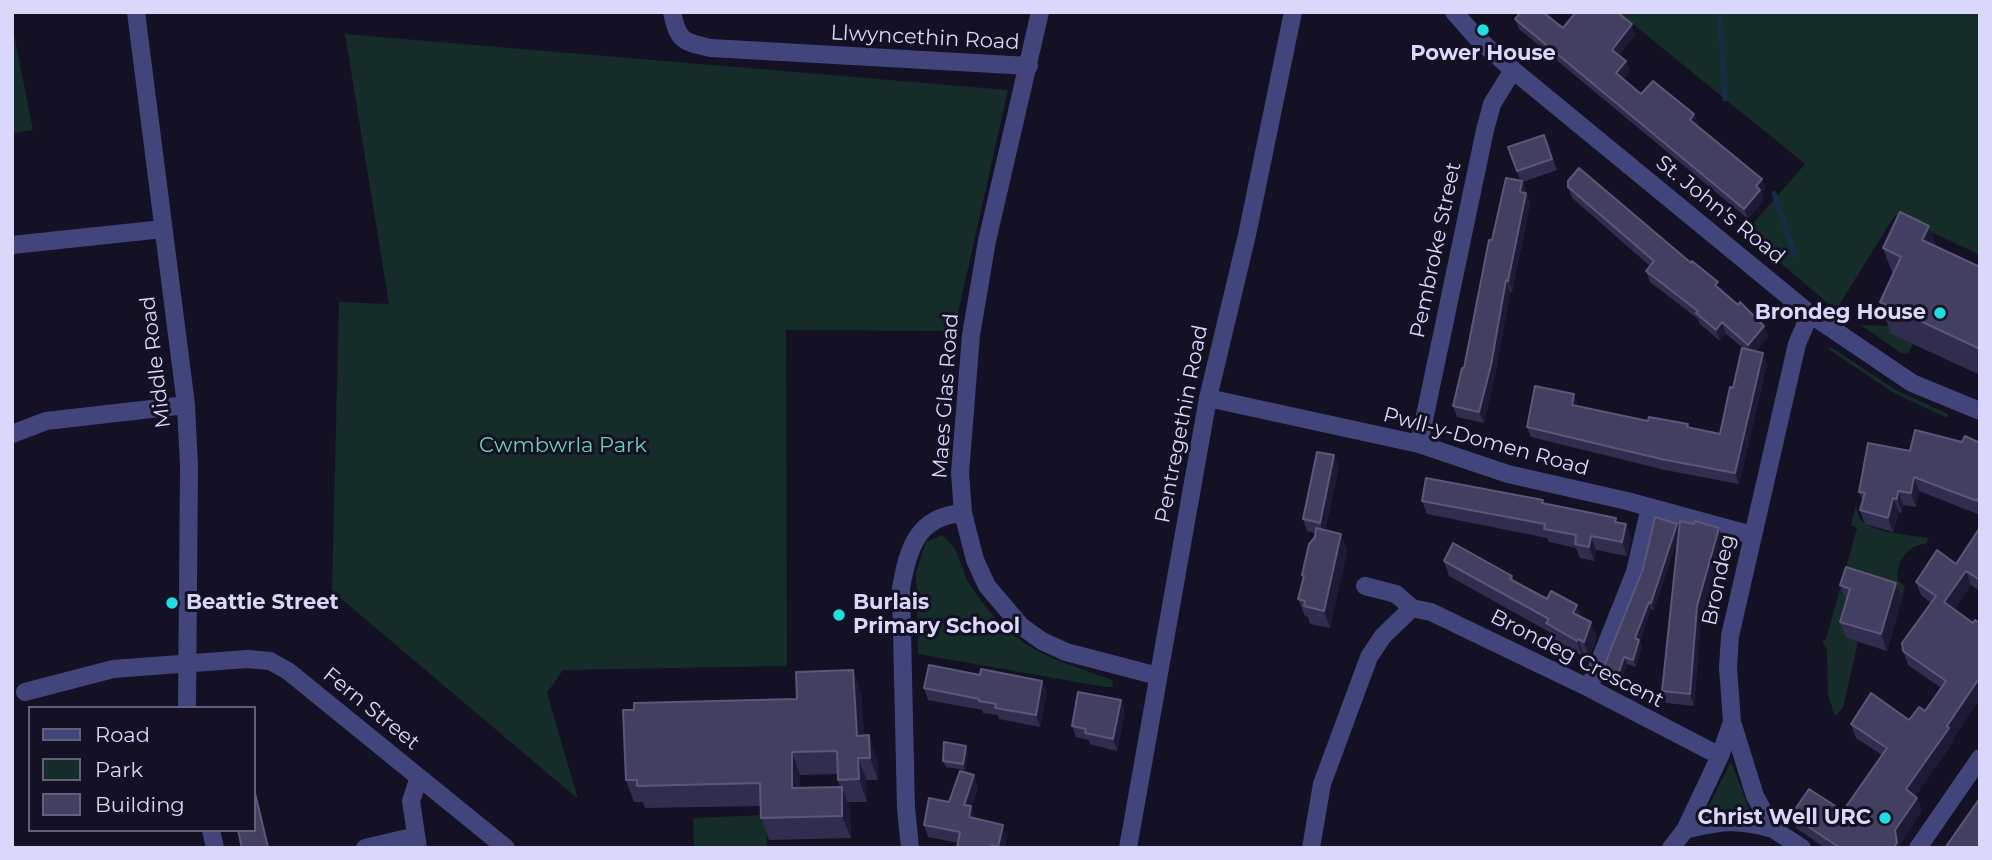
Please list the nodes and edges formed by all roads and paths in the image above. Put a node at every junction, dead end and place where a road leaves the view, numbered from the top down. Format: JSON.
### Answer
{"nodes":[{"id":1,"x":136,"y":12,"type":"edge"},
{"id":2,"x":672,"y":12,"type":"edge"},
{"id":3,"x":1041,"y":12,"type":"edge"},
{"id":4,"x":1293,"y":12,"type":"edge"},
{"id":5,"x":1454,"y":12,"type":"edge"},
{"id":6,"x":1029,"y":66,"type":"junction"},
{"id":7,"x":1513,"y":71,"type":"junction"},
{"id":8,"x":163,"y":229,"type":"junction"},
{"id":9,"x":12,"y":245,"type":"edge"},
{"id":10,"x":1810,"y":313,"type":"junction"},
{"id":11,"x":1208,"y":398,"type":"junction"},
{"id":12,"x":186,"y":405,"type":"junction"},
{"id":13,"x":1980,"y":411,"type":"edge"},
{"id":14,"x":12,"y":434,"type":"edge"},
{"id":15,"x":1419,"y":444,"type":"junction"},
{"id":16,"x":1650,"y":507,"type":"junction"},
{"id":17,"x":963,"y":513,"type":"junction"},
{"id":18,"x":1752,"y":535,"type":"junction"},
{"id":19,"x":1366,"y":586,"type":"dead end"},
{"id":20,"x":1412,"y":608,"type":"junction"},
{"id":21,"x":187,"y":664,"type":"junction"},
{"id":22,"x":1158,"y":676,"type":"junction"},
{"id":23,"x":1589,"y":688,"type":"junction"},
{"id":24,"x":25,"y":692,"type":"dead end"},
{"id":25,"x":187,"y":706,"type":"edge"},
{"id":26,"x":1732,"y":722,"type":"junction"},
{"id":27,"x":1720,"y":756,"type":"junction"},
{"id":28,"x":1980,"y":758,"type":"edge"},
{"id":29,"x":419,"y":777,"type":"junction"},
{"id":30,"x":1773,"y":829,"type":"junction"},
{"id":31,"x":1685,"y":830,"type":"junction"},
{"id":32,"x":417,"y":842,"type":"edge"},
{"id":33,"x":365,"y":848,"type":"edge"},
{"id":34,"x":506,"y":848,"type":"edge"},
{"id":35,"x":910,"y":848,"type":"edge"},
{"id":36,"x":1128,"y":848,"type":"edge"},
{"id":37,"x":1311,"y":848,"type":"edge"},
{"id":38,"x":1671,"y":848,"type":"edge"},
{"id":39,"x":1802,"y":848,"type":"edge"},
{"id":40,"x":1918,"y":848,"type":"edge"}],
"edges":[{"from":1,"to":8,"type":"street","name":"Middle Road"},
{"from":2,"to":6,"type":"street","name":"Llwyncethin Road"},
{"from":3,"to":6,"type":"street","name":"Maes Glas Road"},
{"from":4,"to":11,"type":"street","name":"Pentregethin Road"},
{"from":5,"to":7,"type":"street","name":"St. John's Road"},
{"from":6,"to":17,"type":"street","name":"Maes Glas Road"},
{"from":7,"to":10,"type":"street","name":"St. John's Road"},
{"from":7,"to":15,"type":"street","name":"Pembroke Street"},
{"from":8,"to":9,"type":"street"},
{"from":8,"to":12,"type":"street","name":"Middle Road"},
{"from":10,"to":13,"type":"street","name":"St. John's Road"},
{"from":10,"to":18,"type":"street","name":"Brondeg"},
{"from":11,"to":15,"type":"street","name":"Pwll-y-Domen Road"},
{"from":11,"to":22,"type":"street","name":"Pentregethin Road"},
{"from":12,"to":14,"type":"street"},
{"from":12,"to":21,"type":"street","name":"Middle Road"},
{"from":15,"to":16,"type":"street","name":"Pwll-y-Domen Road"},
{"from":16,"to":18,"type":"street","name":"Pwll-y-Domen Road"},
{"from":16,"to":23,"type":"street"},
{"from":17,"to":22,"type":"street","name":"Maes Glas Road"},
{"from":17,"to":35,"type":"street"},
{"from":18,"to":26,"type":"street","name":"Brondeg"},
{"from":19,"to":20,"type":"street","name":"Brondeg Crescent"},
{"from":20,"to":23,"type":"street","name":"Brondeg Crescent"},
{"from":20,"to":37,"type":"street"},
{"from":21,"to":24,"type":"street"},
{"from":21,"to":25,"type":"street","name":"Middle Road"},
{"from":21,"to":29,"type":"street","name":"Fern Street"},
{"from":22,"to":36,"type":"street","name":"Pentregethin Road"},
{"from":23,"to":27,"type":"street","name":"Brondeg Crescent"},
{"from":26,"to":27,"type":"street","name":"Brondeg"},
{"from":26,"to":30,"type":"street"},
{"from":27,"to":31,"type":"street","name":"Brondeg"},
{"from":28,"to":40,"type":"street"},
{"from":29,"to":32,"type":"street"},
{"from":29,"to":34,"type":"street","name":"Fern Street"},
{"from":30,"to":31,"type":"street"},
{"from":30,"to":39,"type":"street"},
{"from":31,"to":38,"type":"street","name":"Brondeg"},
{"from":32,"to":33,"type":"street"}]}
